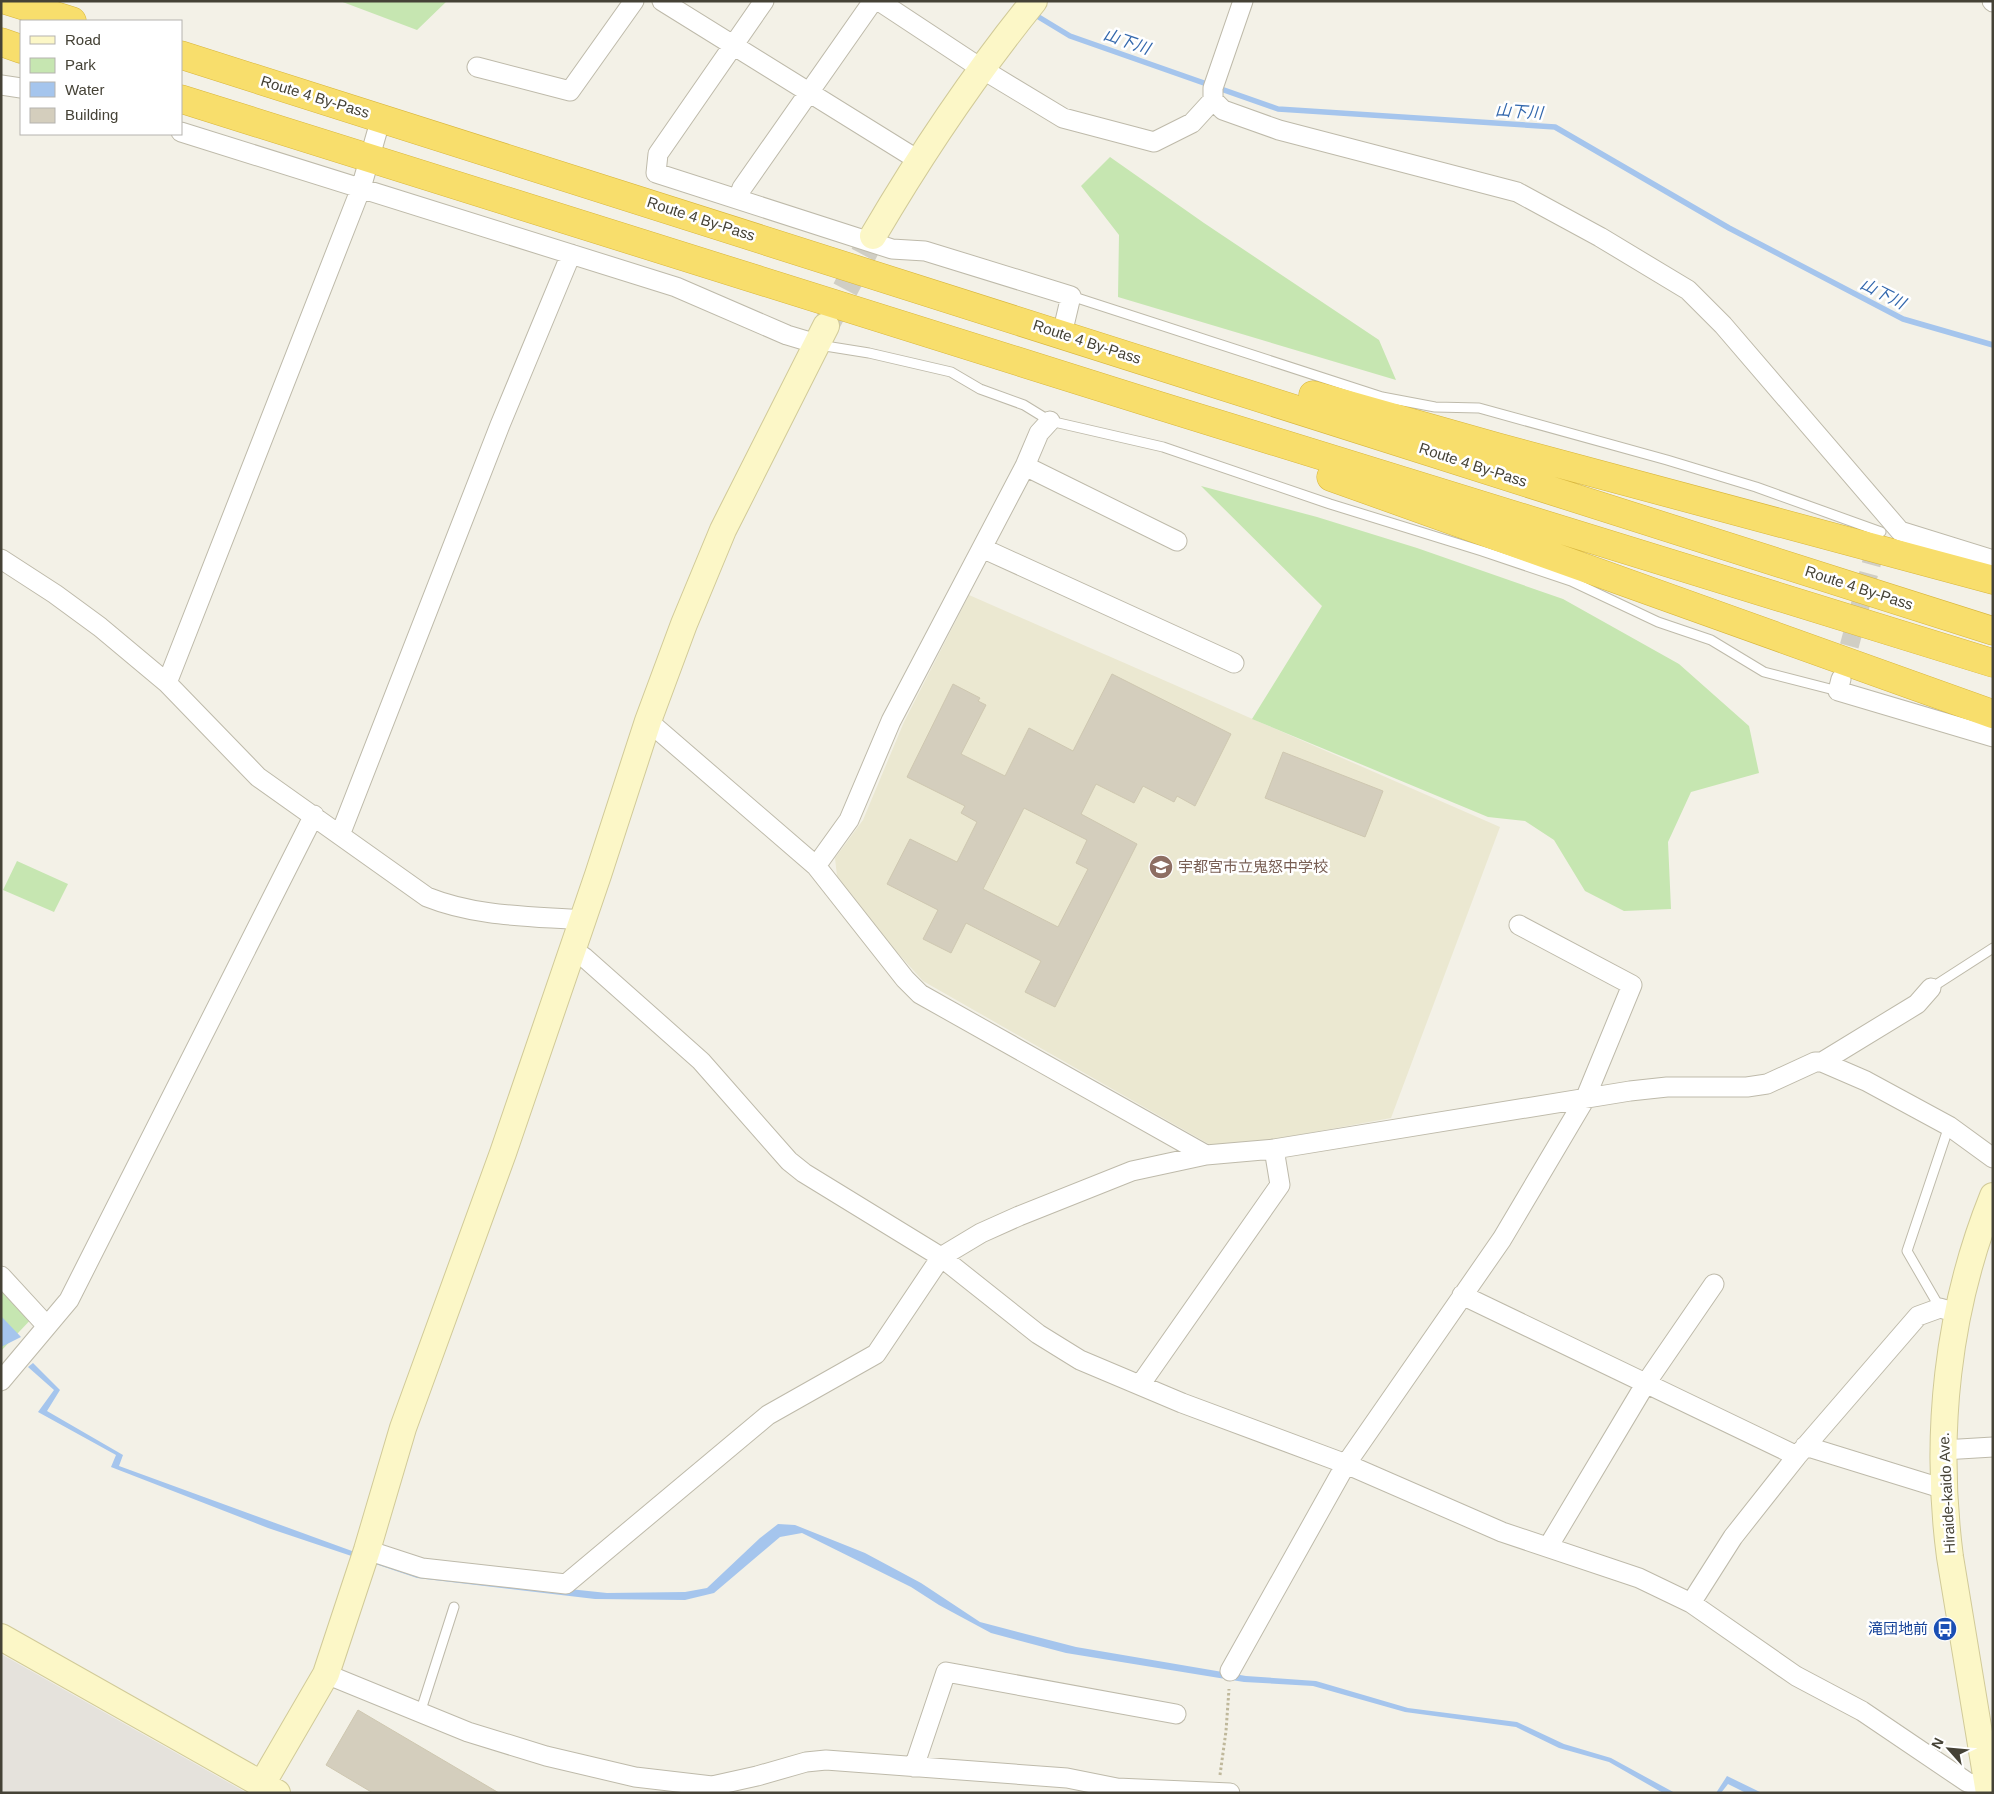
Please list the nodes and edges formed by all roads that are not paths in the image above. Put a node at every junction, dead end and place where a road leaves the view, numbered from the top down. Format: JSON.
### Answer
{"nodes":[{"id":1,"x":8,"y":1,"type":"edge"},
{"id":2,"x":634,"y":1,"type":"edge"},
{"id":3,"x":662,"y":1,"type":"edge"},
{"id":4,"x":764,"y":1,"type":"edge"},
{"id":5,"x":873,"y":1,"type":"edge"},
{"id":6,"x":879,"y":1,"type":"edge"},
{"id":7,"x":1034,"y":1,"type":"edge"},
{"id":8,"x":1243,"y":1,"type":"edge"},
{"id":9,"x":69,"y":20,"type":"edge"},
{"id":10,"x":1,"y":42,"type":"edge"},
{"id":11,"x":732,"y":45,"type":"junction"},
{"id":12,"x":20,"y":49,"type":"edge"},
{"id":13,"x":182,"y":55,"type":"edge"},
{"id":14,"x":477,"y":67,"type":"dead end"},
{"id":15,"x":982,"y":69,"type":"junction"},
{"id":16,"x":1,"y":85,"type":"edge"},
{"id":17,"x":20,"y":88,"type":"edge"},
{"id":18,"x":809,"y":92,"type":"junction"},
{"id":19,"x":182,"y":99,"type":"edge"},
{"id":20,"x":1213,"y":100,"type":"junction"},
{"id":21,"x":381,"y":118,"type":"junction"},
{"id":22,"x":182,"y":132,"type":"edge"},
{"id":23,"x":369,"y":159,"type":"junction"},
{"id":24,"x":918,"y":160,"type":"junction"},
{"id":25,"x":361,"y":188,"type":"junction"},
{"id":26,"x":738,"y":198,"type":"junction"},
{"id":27,"x":873,"y":236,"type":"tunnel mouth"},
{"id":28,"x":571,"y":254,"type":"junction"},
{"id":29,"x":1071,"y":296,"type":"junction"},
{"id":30,"x":1062,"y":334,"type":"junction"},
{"id":31,"x":821,"y":335,"type":"junction"},
{"id":32,"x":1157,"y":405,"type":"junction"},
{"id":33,"x":1050,"y":420,"type":"junction"},
{"id":34,"x":1025,"y":466,"type":"junction"},
{"id":35,"x":1883,"y":531,"type":"junction"},
{"id":36,"x":1177,"y":542,"type":"dead end"},
{"id":37,"x":982,"y":548,"type":"junction"},
{"id":38,"x":1,"y":559,"type":"edge"},
{"id":39,"x":1993,"y":560,"type":"edge"},
{"id":40,"x":1993,"y":580,"type":"edge"},
{"id":41,"x":1993,"y":630,"type":"edge"},
{"id":42,"x":1234,"y":663,"type":"dead end"},
{"id":43,"x":1993,"y":663,"type":"edge"},
{"id":44,"x":167,"y":683,"type":"junction"},
{"id":45,"x":1839,"y":685,"type":"joint"},
{"id":46,"x":1993,"y":714,"type":"edge"},
{"id":47,"x":648,"y":721,"type":"junction"},
{"id":48,"x":1993,"y":737,"type":"edge"},
{"id":49,"x":314,"y":815,"type":"junction"},
{"id":50,"x":340,"y":835,"type":"junction"},
{"id":51,"x":816,"y":866,"type":"junction"},
{"id":52,"x":582,"y":920,"type":"junction"},
{"id":53,"x":1519,"y":925,"type":"dead end"},
{"id":54,"x":1993,"y":948,"type":"edge"},
{"id":55,"x":572,"y":949,"type":"junction"},
{"id":56,"x":1931,"y":988,"type":"joint"},
{"id":57,"x":1822,"y":1062,"type":"junction"},
{"id":58,"x":1585,"y":1099,"type":"junction"},
{"id":59,"x":1948,"y":1126,"type":"junction"},
{"id":60,"x":1274,"y":1149,"type":"junction"},
{"id":61,"x":1206,"y":1155,"type":"junction"},
{"id":62,"x":1993,"y":1158,"type":"edge"},
{"id":63,"x":1993,"y":1196,"type":"edge"},
{"id":64,"x":941,"y":1257,"type":"junction"},
{"id":65,"x":1,"y":1276,"type":"edge"},
{"id":66,"x":1714,"y":1284,"type":"dead end"},
{"id":67,"x":1462,"y":1295,"type":"junction"},
{"id":68,"x":1948,"y":1310,"type":"junction"},
{"id":69,"x":47,"y":1326,"type":"junction"},
{"id":70,"x":1,"y":1380,"type":"edge"},
{"id":71,"x":1646,"y":1384,"type":"junction"},
{"id":72,"x":1140,"y":1385,"type":"junction"},
{"id":73,"x":1993,"y":1447,"type":"edge"},
{"id":74,"x":1943,"y":1450,"type":"junction"},
{"id":75,"x":1801,"y":1451,"type":"junction"},
{"id":76,"x":1346,"y":1464,"type":"junction"},
{"id":77,"x":1944,"y":1488,"type":"junction"},
{"id":78,"x":1548,"y":1547,"type":"junction"},
{"id":79,"x":367,"y":1550,"type":"junction"},
{"id":80,"x":1691,"y":1603,"type":"junction"},
{"id":81,"x":454,"y":1607,"type":"dead end"},
{"id":82,"x":1,"y":1637,"type":"edge"},
{"id":83,"x":1230,"y":1671,"type":"road end"},
{"id":84,"x":326,"y":1674,"type":"junction"},
{"id":85,"x":420,"y":1713,"type":"junction"},
{"id":86,"x":1176,"y":1714,"type":"dead end"},
{"id":87,"x":914,"y":1766,"type":"junction"},
{"id":88,"x":753,"y":1785,"type":"edge"},
{"id":89,"x":270,"y":1788,"type":"edge"},
{"id":90,"x":1988,"y":1790,"type":"edge"},
{"id":91,"x":1224,"y":1792,"type":"edge"}],
"edges":[{"from":1,"to":9,"type":"highway"},
{"from":2,"to":14,"type":"street"},
{"from":3,"to":11,"type":"street"},
{"from":4,"to":11,"type":"street"},
{"from":5,"to":18,"type":"street"},
{"from":6,"to":15,"type":"street"},
{"from":7,"to":15,"type":"street"},
{"from":8,"to":20,"type":"street"},
{"from":10,"to":12,"type":"highway"},
{"from":11,"to":18,"type":"street"},
{"from":11,"to":26,"type":"street"},
{"from":13,"to":21,"type":"highway","name":"Route 4 By-Pass"},
{"from":15,"to":20,"type":"street"},
{"from":15,"to":24,"type":"street"},
{"from":16,"to":17,"type":"street"},
{"from":18,"to":24,"type":"street"},
{"from":18,"to":26,"type":"street"},
{"from":19,"to":23,"type":"highway","name":"Route 4 By-Pass"},
{"from":20,"to":35,"type":"street"},
{"from":21,"to":23,"type":"street"},
{"from":21,"to":30,"type":"highway","name":"Route 4 By-Pass"},
{"from":22,"to":25,"type":"street"},
{"from":23,"to":25,"type":"street"},
{"from":23,"to":32,"type":"highway","name":"Route 4 By-Pass"},
{"from":24,"to":27,"type":"street"},
{"from":25,"to":28,"type":"street"},
{"from":25,"to":44,"type":"street"},
{"from":26,"to":29,"type":"street"},
{"from":28,"to":31,"type":"street"},
{"from":28,"to":50,"type":"street"},
{"from":29,"to":30,"type":"street"},
{"from":29,"to":35,"type":"lane"},
{"from":30,"to":40,"type":"highway"},
{"from":30,"to":41,"type":"highway","name":"Route 4 By-Pass"},
{"from":31,"to":33,"type":"lane"},
{"from":31,"to":47,"type":"street"},
{"from":32,"to":43,"type":"highway","name":"Route 4 By-Pass"},
{"from":32,"to":46,"type":"highway"},
{"from":33,"to":34,"type":"street"},
{"from":33,"to":45,"type":"lane"},
{"from":34,"to":36,"type":"street"},
{"from":34,"to":37,"type":"street"},
{"from":35,"to":39,"type":"street"},
{"from":37,"to":42,"type":"street"},
{"from":37,"to":51,"type":"street"},
{"from":38,"to":44,"type":"street"},
{"from":44,"to":49,"type":"street"},
{"from":45,"to":48,"type":"street"},
{"from":47,"to":51,"type":"street"},
{"from":47,"to":52,"type":"street"},
{"from":49,"to":50,"type":"street"},
{"from":49,"to":69,"type":"street"},
{"from":50,"to":52,"type":"street"},
{"from":51,"to":61,"type":"street"},
{"from":52,"to":55,"type":"street"},
{"from":53,"to":58,"type":"street"},
{"from":54,"to":56,"type":"lane"},
{"from":55,"to":64,"type":"street"},
{"from":55,"to":79,"type":"street"},
{"from":56,"to":57,"type":"street"},
{"from":57,"to":58,"type":"street"},
{"from":57,"to":59,"type":"street"},
{"from":58,"to":60,"type":"street"},
{"from":58,"to":67,"type":"street"},
{"from":59,"to":62,"type":"street"},
{"from":59,"to":68,"type":"lane"},
{"from":60,"to":61,"type":"street"},
{"from":60,"to":72,"type":"street"},
{"from":61,"to":64,"type":"street"},
{"from":63,"to":68,"type":"street","name":"Hiraide-kaido Ave."},
{"from":64,"to":72,"type":"street"},
{"from":64,"to":79,"type":"street"},
{"from":65,"to":69,"type":"street"},
{"from":66,"to":71,"type":"street"},
{"from":67,"to":71,"type":"street"},
{"from":67,"to":76,"type":"street"},
{"from":68,"to":74,"type":"street","name":"Hiraide-kaido Ave."},
{"from":68,"to":75,"type":"street"},
{"from":69,"to":70,"type":"street"},
{"from":71,"to":75,"type":"street"},
{"from":71,"to":78,"type":"street"},
{"from":72,"to":76,"type":"street"},
{"from":73,"to":74,"type":"street"},
{"from":74,"to":77,"type":"street","name":"Hiraide-kaido Ave."},
{"from":75,"to":77,"type":"street"},
{"from":75,"to":80,"type":"street"},
{"from":76,"to":78,"type":"street"},
{"from":76,"to":83,"type":"street"},
{"from":77,"to":90,"type":"street","name":"Hiraide-kaido Ave."},
{"from":78,"to":80,"type":"street"},
{"from":79,"to":84,"type":"street"},
{"from":80,"to":90,"type":"street"},
{"from":81,"to":85,"type":"lane"},
{"from":82,"to":89,"type":"street"},
{"from":84,"to":85,"type":"street"},
{"from":84,"to":89,"type":"street"},
{"from":85,"to":88,"type":"street"},
{"from":86,"to":87,"type":"street"},
{"from":87,"to":88,"type":"street"},
{"from":87,"to":91,"type":"street"}]}
